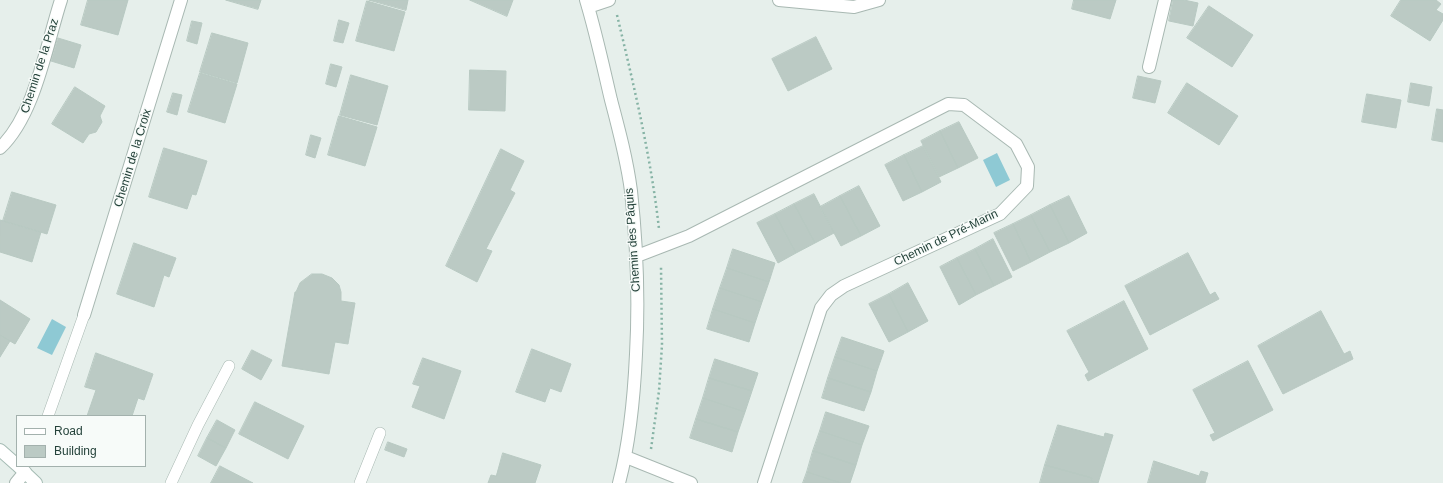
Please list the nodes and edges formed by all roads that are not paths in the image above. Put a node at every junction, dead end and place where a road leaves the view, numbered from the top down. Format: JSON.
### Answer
{"nodes":[{"id":1,"x":61,"y":0,"type":"edge"},
{"id":2,"x":181,"y":0,"type":"edge"},
{"id":3,"x":609,"y":0,"type":"edge"},
{"id":4,"x":779,"y":0,"type":"edge"},
{"id":5,"x":879,"y":0,"type":"edge"},
{"id":6,"x":1165,"y":0,"type":"edge"},
{"id":7,"x":587,"y":4,"type":"edge"},
{"id":8,"x":1149,"y":67,"type":"dead end"},
{"id":9,"x":0,"y":148,"type":"edge"},
{"id":10,"x":637,"y":256,"type":"junction"},
{"id":11,"x":84,"y":315,"type":"joint"},
{"id":12,"x":229,"y":366,"type":"dead end"},
{"id":13,"x":48,"y":415,"type":"edge"},
{"id":14,"x":380,"y":433,"type":"dead end"},
{"id":15,"x":0,"y":450,"type":"edge"},
{"id":16,"x":626,"y":457,"type":"junction"},
{"id":17,"x":16,"y":462,"type":"edge"},
{"id":18,"x":22,"y":467,"type":"edge"},
{"id":19,"x":16,"y":483,"type":"edge"},
{"id":20,"x":36,"y":483,"type":"edge"},
{"id":21,"x":171,"y":483,"type":"edge"},
{"id":22,"x":360,"y":483,"type":"edge"},
{"id":23,"x":620,"y":483,"type":"edge"},
{"id":24,"x":691,"y":483,"type":"edge"},
{"id":25,"x":764,"y":483,"type":"edge"}],
"edges":[{"from":1,"to":9,"type":"street","name":"Chemin de la Praz"},
{"from":2,"to":11,"type":"street","name":"Chemin de la Croix"},
{"from":3,"to":7,"type":"street"},
{"from":4,"to":5,"type":"street"},
{"from":6,"to":8,"type":"street"},
{"from":7,"to":10,"type":"street","name":"Chemin des Pâquis"},
{"from":10,"to":16,"type":"street","name":"Chemin des Pâquis"},
{"from":10,"to":25,"type":"street","name":"Chemin de Pré-Marin"},
{"from":11,"to":13,"type":"lane"},
{"from":12,"to":21,"type":"lane"},
{"from":14,"to":22,"type":"lane"},
{"from":15,"to":17,"type":"street"},
{"from":16,"to":23,"type":"street","name":"Chemin des Pâquis"},
{"from":16,"to":24,"type":"street"},
{"from":18,"to":19,"type":"street"},
{"from":18,"to":20,"type":"street"}]}
